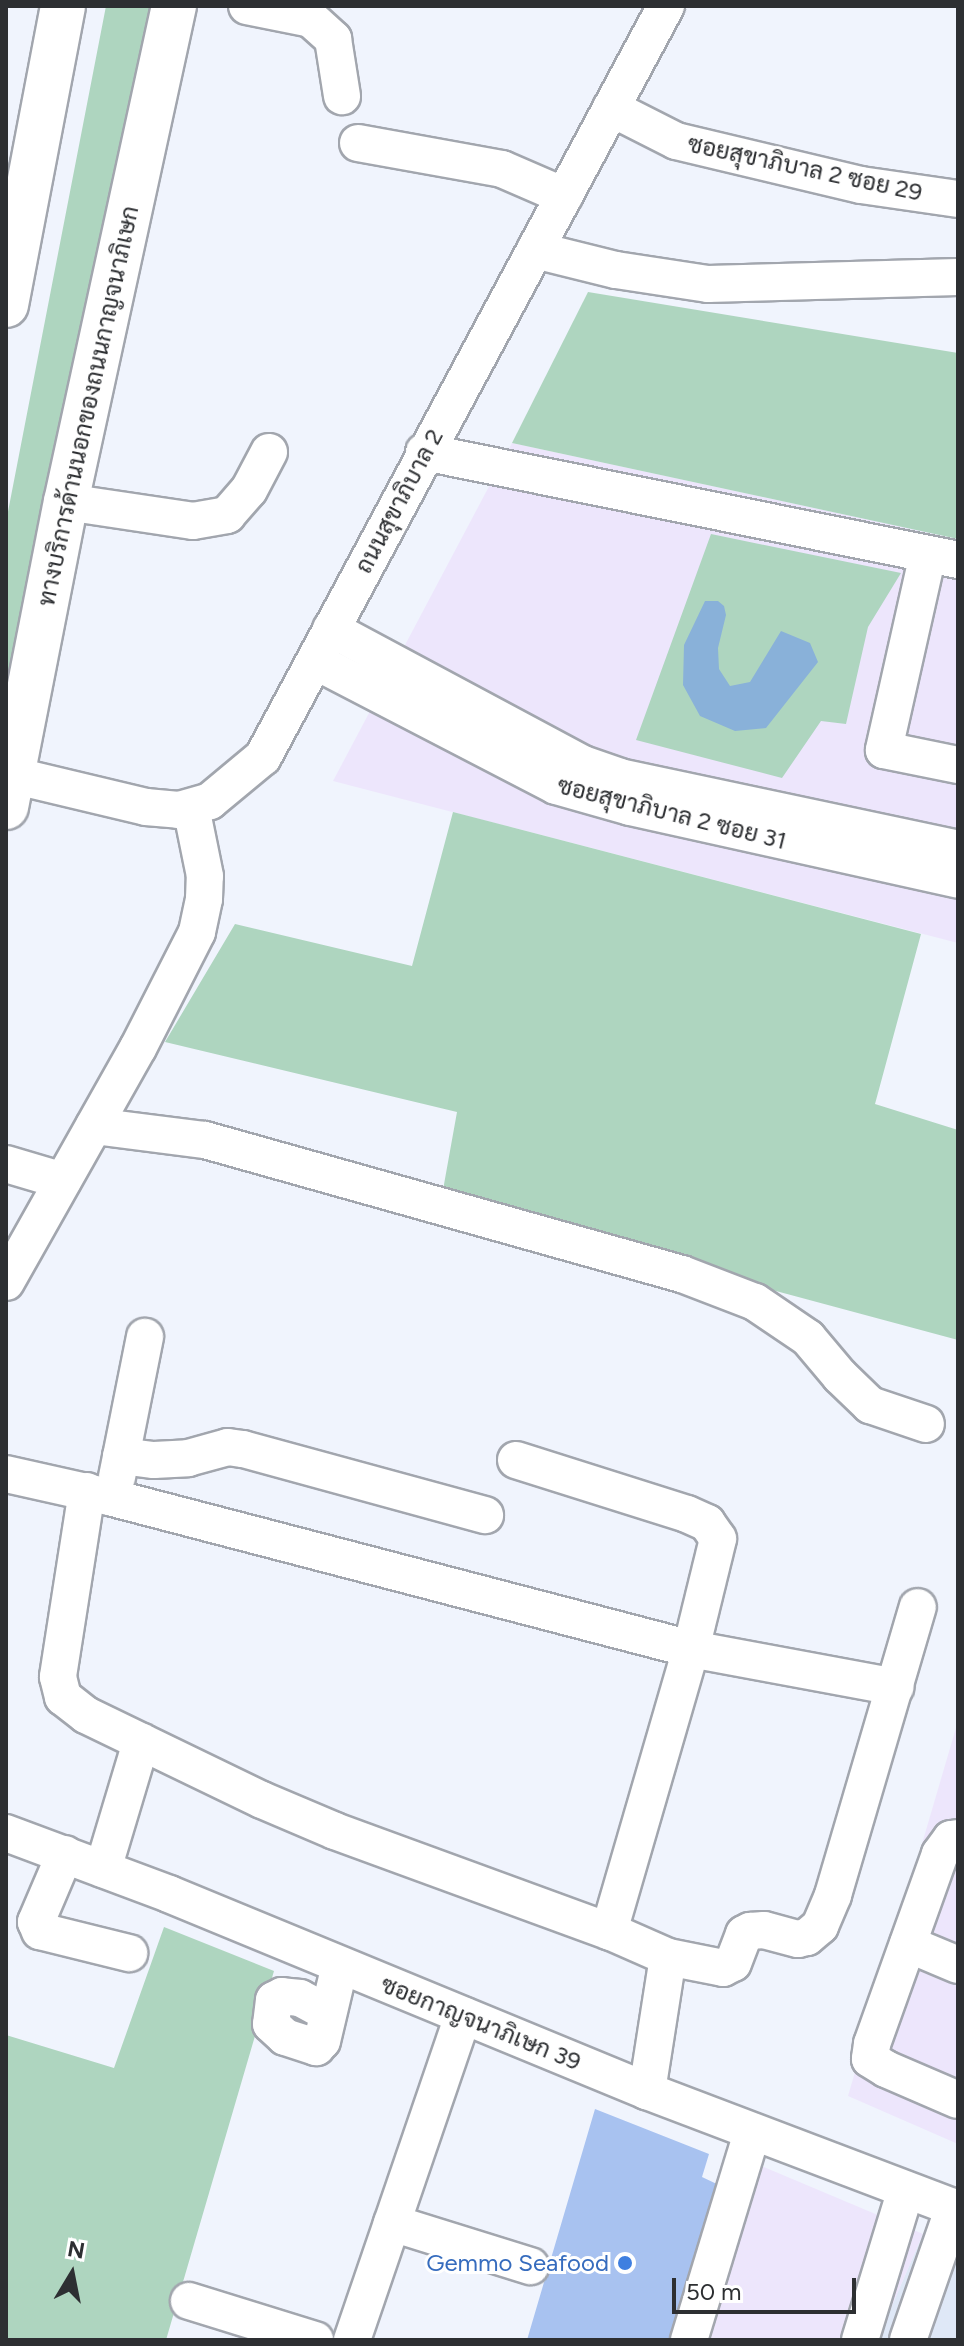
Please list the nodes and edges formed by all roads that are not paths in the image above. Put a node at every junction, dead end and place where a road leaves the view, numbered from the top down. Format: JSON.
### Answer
{"nodes":[{"id":1,"x":63,"y":6,"type":"edge"},
{"id":2,"x":174,"y":6,"type":"edge"},
{"id":3,"x":247,"y":6,"type":"edge"},
{"id":4,"x":666,"y":6,"type":"edge"},
{"id":5,"x":342,"y":96,"type":"dead end"},
{"id":6,"x":611,"y":108,"type":"junction"},
{"id":7,"x":358,"y":143,"type":"dead end"},
{"id":8,"x":564,"y":196,"type":"junction"},
{"id":9,"x":958,"y":199,"type":"edge"},
{"id":10,"x":535,"y":250,"type":"junction"},
{"id":11,"x":958,"y":277,"type":"edge"},
{"id":12,"x":6,"y":305,"type":"edge"},
{"id":13,"x":269,"y":452,"type":"dead end"},
{"id":14,"x":424,"y":452,"type":"junction"},
{"id":15,"x":66,"y":502,"type":"junction"},
{"id":16,"x":943,"y":557,"type":"edge"},
{"id":17,"x":331,"y":629,"type":"junction"},
{"id":18,"x":315,"y":661,"type":"junction"},
{"id":19,"x":497,"y":737,"type":"junction"},
{"id":20,"x":958,"y":765,"type":"edge"},
{"id":21,"x":9,"y":791,"type":"edge"},
{"id":22,"x":191,"y":807,"type":"junction"},
{"id":23,"x":958,"y":849,"type":"edge"},
{"id":24,"x":958,"y":880,"type":"edge"},
{"id":25,"x":94,"y":1126,"type":"junction"},
{"id":26,"x":6,"y":1164,"type":"edge"},
{"id":27,"x":63,"y":1181,"type":"junction"},
{"id":28,"x":6,"y":1282,"type":"edge"},
{"id":29,"x":145,"y":1337,"type":"dead end"},
{"id":30,"x":926,"y":1424,"type":"dead end"},
{"id":31,"x":121,"y":1456,"type":"junction"},
{"id":32,"x":516,"y":1460,"type":"dead end"},
{"id":33,"x":6,"y":1474,"type":"edge"},
{"id":34,"x":100,"y":1494,"type":"junction"},
{"id":35,"x":485,"y":1515,"type":"dead end"},
{"id":36,"x":918,"y":1607,"type":"dead end"},
{"id":37,"x":691,"y":1649,"type":"junction"},
{"id":38,"x":896,"y":1687,"type":"junction"},
{"id":39,"x":141,"y":1742,"type":"junction"},
{"id":40,"x":6,"y":1833,"type":"edge"},
{"id":41,"x":958,"y":1838,"type":"edge"},
{"id":42,"x":65,"y":1854,"type":"junction"},
{"id":43,"x":103,"y":1869,"type":"junction"},
{"id":44,"x":609,"y":1931,"type":"junction"},
{"id":45,"x":908,"y":1944,"type":"junction"},
{"id":46,"x":129,"y":1953,"type":"dead end"},
{"id":47,"x":668,"y":1957,"type":"junction"},
{"id":48,"x":340,"y":1965,"type":"junction"},
{"id":49,"x":958,"y":1965,"type":"edge"},
{"id":50,"x":328,"y":2013,"type":"dead end"},
{"id":51,"x":463,"y":2015,"type":"junction"},
{"id":52,"x":647,"y":2091,"type":"junction"},
{"id":53,"x":958,"y":2100,"type":"edge"},
{"id":54,"x":752,"y":2132,"type":"junction"},
{"id":55,"x":906,"y":2190,"type":"junction"},
{"id":56,"x":956,"y":2208,"type":"edge"},
{"id":57,"x":392,"y":2223,"type":"junction"},
{"id":58,"x":530,"y":2266,"type":"dead end"},
{"id":59,"x":189,"y":2301,"type":"dead end"},
{"id":60,"x":315,"y":2340,"type":"edge"},
{"id":61,"x":352,"y":2340,"type":"edge"},
{"id":62,"x":689,"y":2340,"type":"edge"},
{"id":63,"x":860,"y":2340,"type":"edge"},
{"id":64,"x":908,"y":2340,"type":"edge"}],
"edges":[{"from":1,"to":12,"type":"main road"},
{"from":2,"to":15,"type":"main road","name":"ทางบริการด้านนอกของถนนกาญจนาภิเษก"},
{"from":3,"to":5,"type":"street"},
{"from":4,"to":6,"type":"street","name":"ถนนสุขาภิบาล 2"},
{"from":6,"to":8,"type":"street","name":"ถนนสุขาภิบาล 2"},
{"from":6,"to":9,"type":"street","name":"ซอยสุขาภิบาล 2 ซอย 29"},
{"from":7,"to":8,"type":"street"},
{"from":8,"to":10,"type":"street","name":"ถนนสุขาภิบาล 2"},
{"from":10,"to":11,"type":"street"},
{"from":10,"to":14,"type":"street","name":"ถนนสุขาภิบาล 2"},
{"from":13,"to":15,"type":"street"},
{"from":14,"to":16,"type":"street"},
{"from":14,"to":17,"type":"street","name":"ถนนสุขาภิบาล 2"},
{"from":15,"to":21,"type":"main road","name":"ทางบริการด้านนอกของถนนกาญจนาภิเษก"},
{"from":16,"to":20,"type":"street"},
{"from":17,"to":18,"type":"street","name":"ถนนสุขาภิบาล 2"},
{"from":17,"to":19,"type":"street","name":"ซอยสุขาภิบาล 2 ซอย 31"},
{"from":18,"to":19,"type":"street","name":"ซอยสุขาภิบาล 2 ซอย 31"},
{"from":18,"to":22,"type":"street","name":"ถนนสุขาภิบาล 2"},
{"from":19,"to":23,"type":"street","name":"ซอยสุขาภิบาล 2 ซอย 31"},
{"from":19,"to":24,"type":"street","name":"ซอยสุขาภิบาล 2 ซอย 31"},
{"from":21,"to":22,"type":"street","name":"ถนนสุขาภิบาล 2"},
{"from":22,"to":25,"type":"street"},
{"from":25,"to":27,"type":"street"},
{"from":25,"to":30,"type":"street"},
{"from":26,"to":27,"type":"street"},
{"from":27,"to":28,"type":"street"},
{"from":29,"to":31,"type":"street"},
{"from":31,"to":34,"type":"street"},
{"from":31,"to":35,"type":"street"},
{"from":32,"to":37,"type":"street"},
{"from":33,"to":34,"type":"street"},
{"from":34,"to":37,"type":"street"},
{"from":34,"to":39,"type":"street"},
{"from":36,"to":38,"type":"street"},
{"from":37,"to":38,"type":"street"},
{"from":37,"to":44,"type":"street"},
{"from":38,"to":47,"type":"street"},
{"from":39,"to":43,"type":"street"},
{"from":39,"to":44,"type":"street"},
{"from":40,"to":42,"type":"street","name":"ซอยกาญจนาภิเษก 39"},
{"from":41,"to":45,"type":"street"},
{"from":42,"to":43,"type":"street","name":"ซอยกาญจนาภิเษก 39"},
{"from":42,"to":46,"type":"street"},
{"from":43,"to":48,"type":"street","name":"ซอยกาญจนาภิเษก 39"},
{"from":44,"to":47,"type":"street"},
{"from":45,"to":49,"type":"street"},
{"from":45,"to":53,"type":"street"},
{"from":47,"to":52,"type":"street"},
{"from":48,"to":50,"type":"street"},
{"from":48,"to":51,"type":"street","name":"ซอยกาญจนาภิเษก 39"},
{"from":51,"to":52,"type":"street","name":"ซอยกาญจนาภิเษก 39"},
{"from":51,"to":57,"type":"street"},
{"from":52,"to":54,"type":"street","name":"ซอยกาญจนาภิเษก 39"},
{"from":54,"to":55,"type":"street","name":"ซอยกาญจนาภิเษก 39"},
{"from":54,"to":62,"type":"street"},
{"from":55,"to":56,"type":"street","name":"ซอยกาญจนาภิเษก 39"},
{"from":55,"to":63,"type":"street"},
{"from":56,"to":64,"type":"street"},
{"from":57,"to":58,"type":"street"},
{"from":57,"to":61,"type":"street"},
{"from":59,"to":60,"type":"street"}]}
